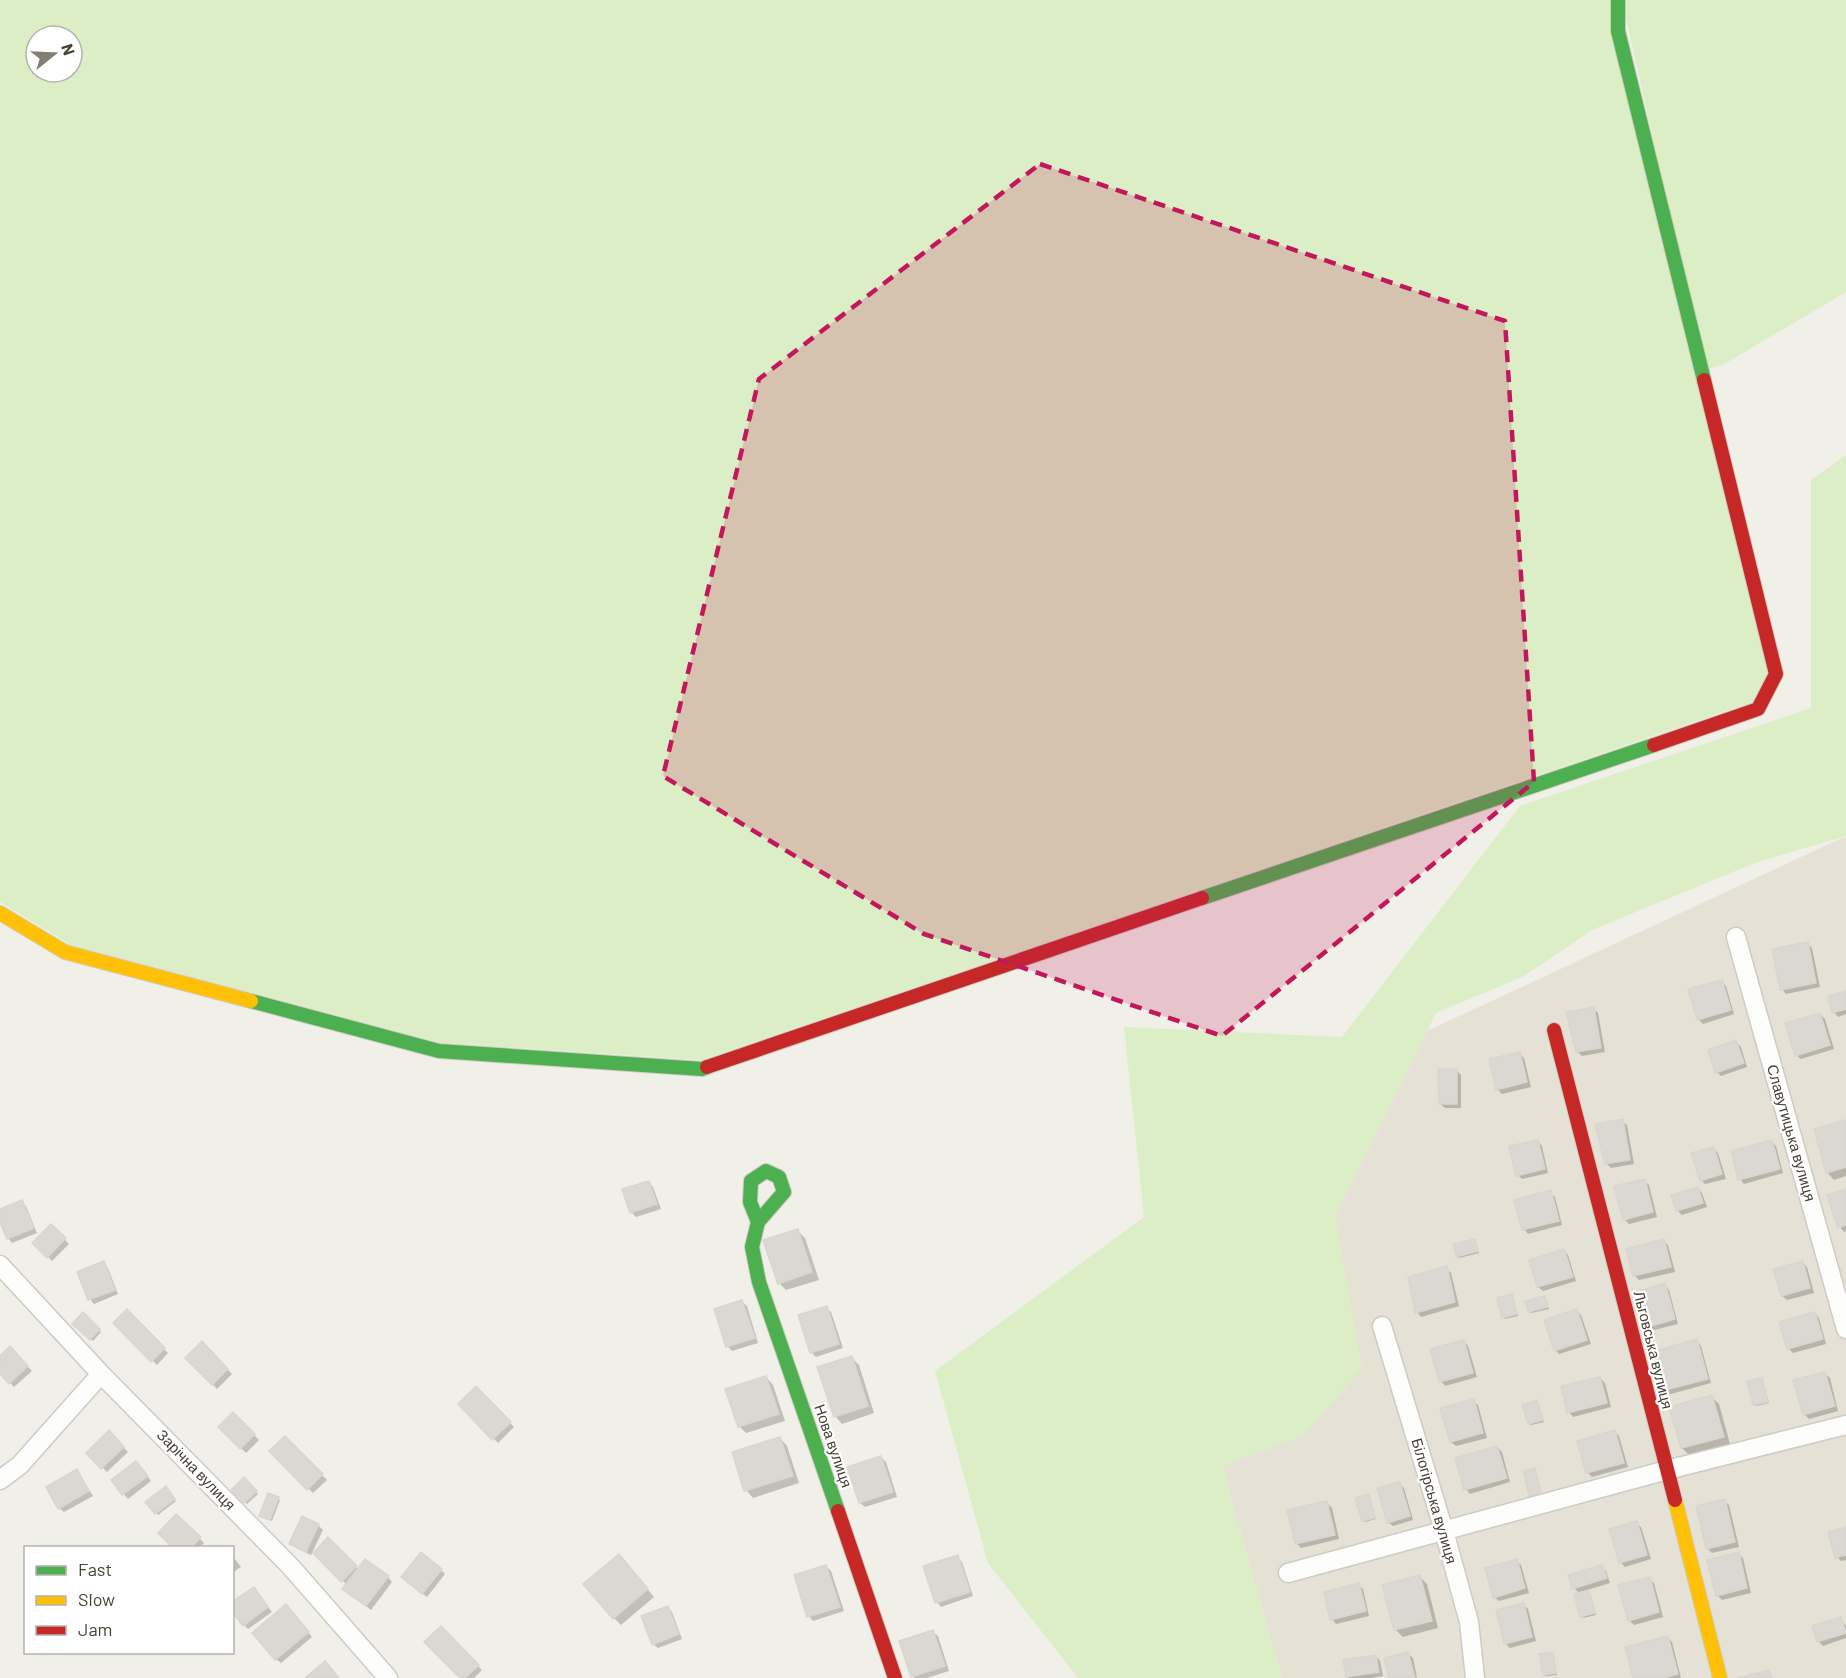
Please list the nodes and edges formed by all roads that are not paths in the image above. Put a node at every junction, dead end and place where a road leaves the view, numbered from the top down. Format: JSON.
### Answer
{"nodes":[{"id":1,"x":1618,"y":0,"type":"edge"},
{"id":2,"x":0,"y":913,"type":"edge"},
{"id":3,"x":1736,"y":937,"type":"dead end"},
{"id":4,"x":1554,"y":1030,"type":"dead end"},
{"id":5,"x":758,"y":1222,"type":"dead end"},
{"id":6,"x":0,"y":1265,"type":"edge"},
{"id":7,"x":1382,"y":1326,"type":"dead end"},
{"id":8,"x":1846,"y":1329,"type":"edge"},
{"id":9,"x":101,"y":1374,"type":"junction"},
{"id":10,"x":1846,"y":1425,"type":"edge"},
{"id":11,"x":1667,"y":1470,"type":"junction"},
{"id":12,"x":0,"y":1480,"type":"edge"},
{"id":13,"x":1444,"y":1531,"type":"junction"},
{"id":14,"x":1288,"y":1573,"type":"dead end"},
{"id":15,"x":387,"y":1678,"type":"edge"},
{"id":16,"x":895,"y":1678,"type":"edge"},
{"id":17,"x":1475,"y":1678,"type":"edge"},
{"id":18,"x":1720,"y":1678,"type":"edge"}],
"edges":[{"from":1,"to":2,"type":"street"},
{"from":3,"to":8,"type":"street","name":"Славутицька вулиця"},
{"from":4,"to":11,"type":"street","name":"Льговська вулиця"},
{"from":5,"to":16,"type":"street","name":"Нова вулиця"},
{"from":6,"to":9,"type":"street","name":"Зарічна вулиця"},
{"from":7,"to":13,"type":"street","name":"Білогірська вулиця"},
{"from":9,"to":12,"type":"street"},
{"from":9,"to":15,"type":"street","name":"Зарічна вулиця"},
{"from":10,"to":11,"type":"street"},
{"from":11,"to":13,"type":"street"},
{"from":11,"to":18,"type":"street","name":"Льговська вулиця"},
{"from":13,"to":14,"type":"street"},
{"from":13,"to":17,"type":"street","name":"Білогірська вулиця"}]}
